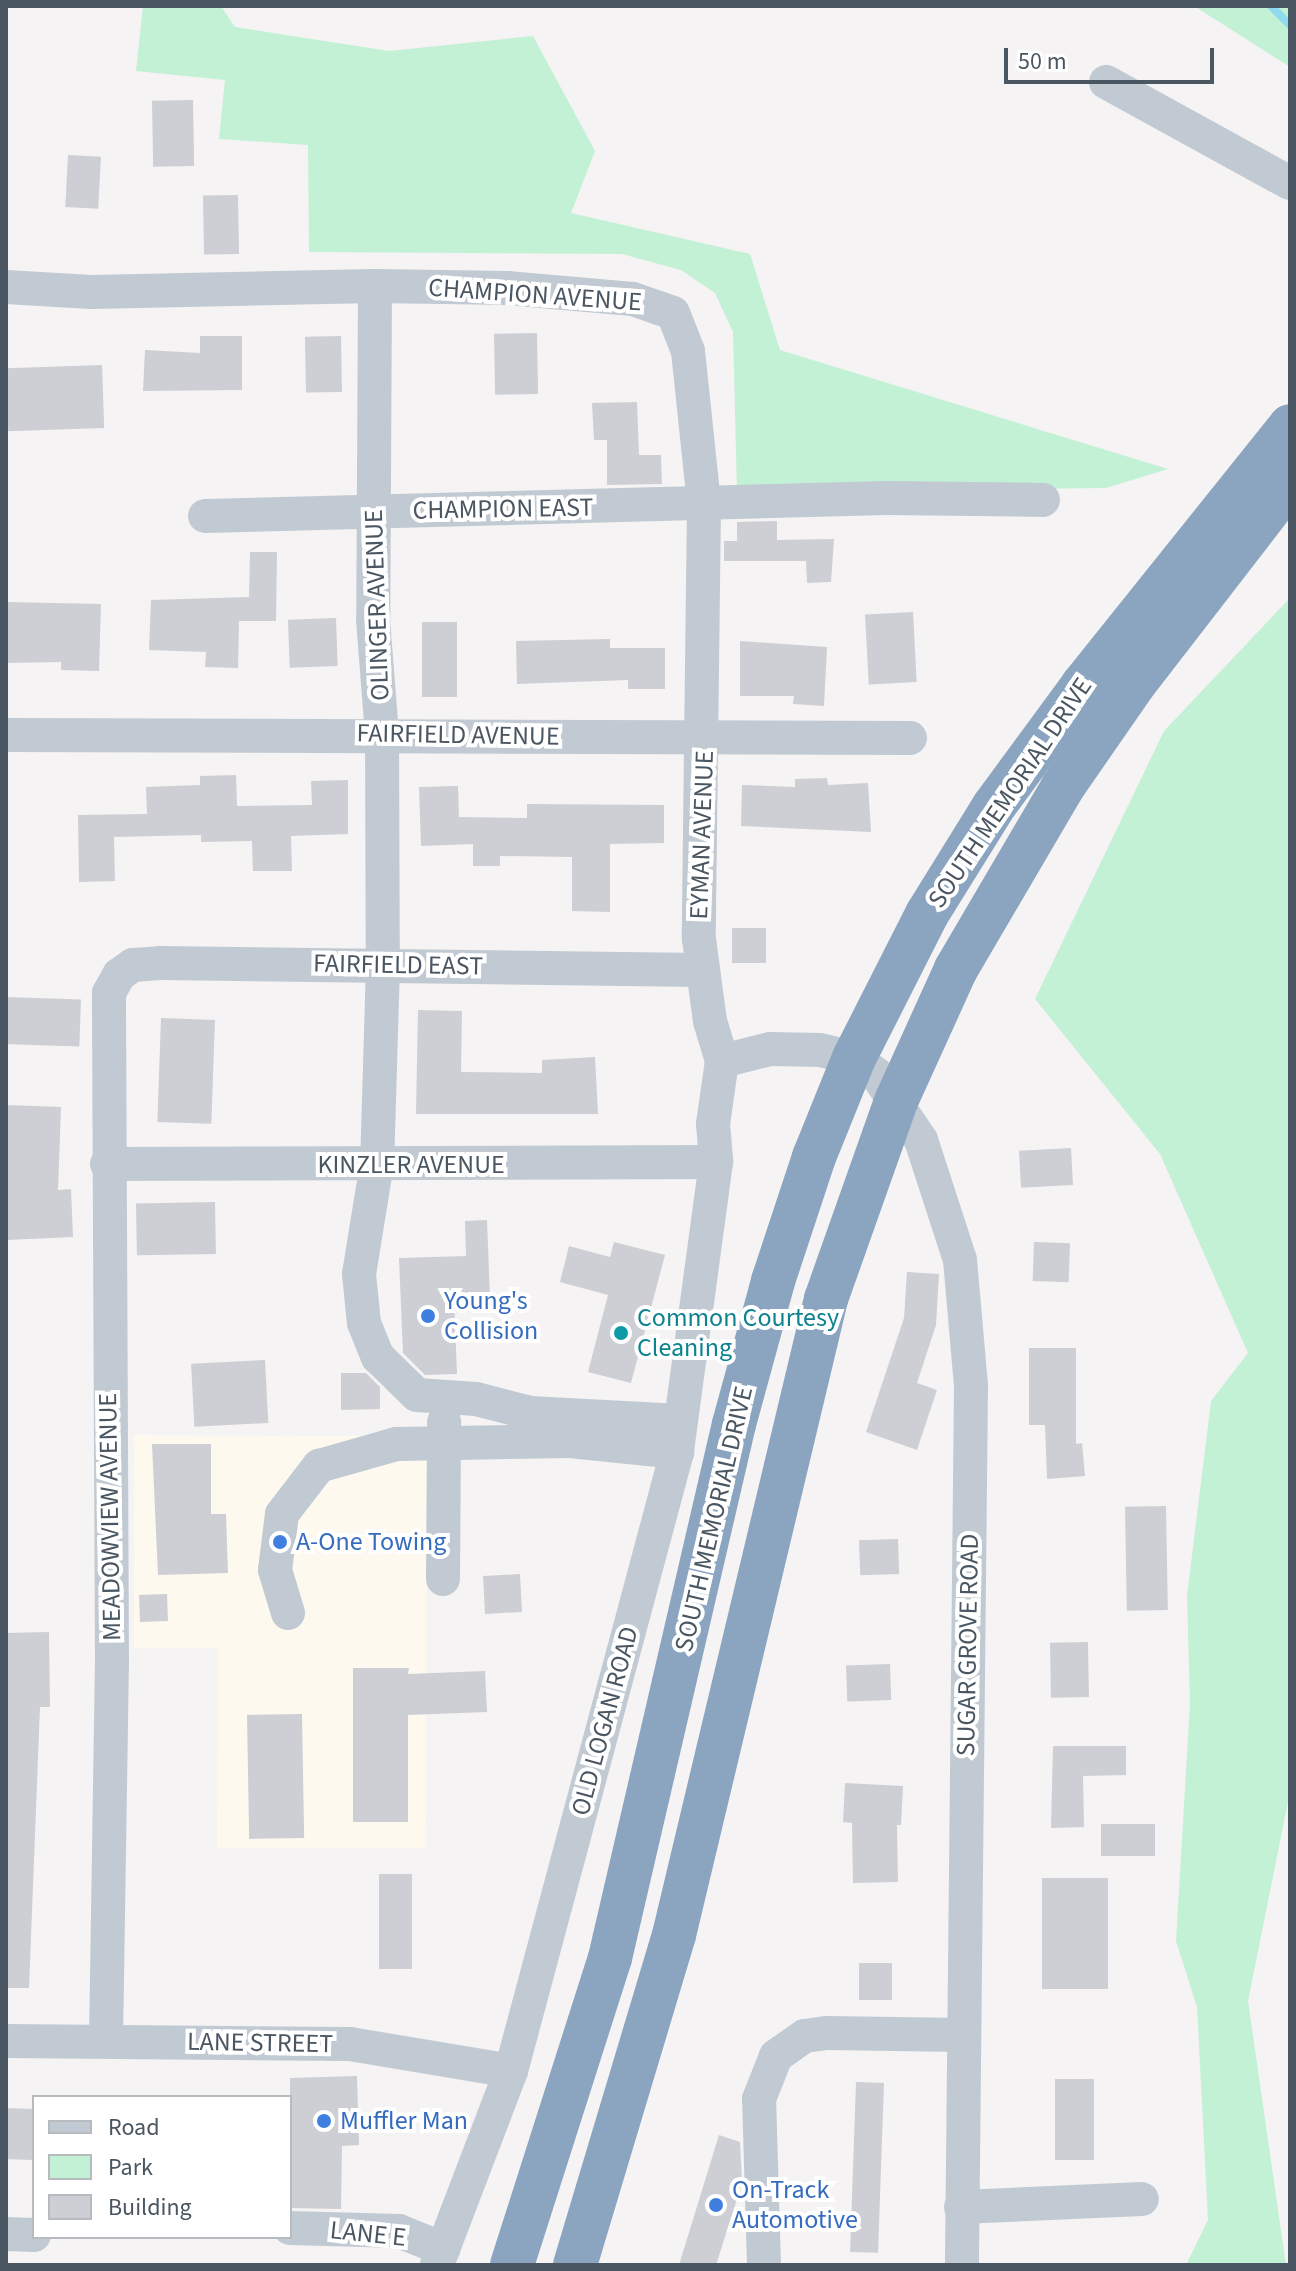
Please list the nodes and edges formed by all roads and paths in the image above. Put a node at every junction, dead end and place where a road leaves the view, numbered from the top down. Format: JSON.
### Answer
{"nodes":[{"id":1,"x":1106,"y":82,"type":"dead end"},
{"id":2,"x":1290,"y":183,"type":"edge"},
{"id":3,"x":375,"y":286,"type":"junction"},
{"id":4,"x":6,"y":287,"type":"edge"},
{"id":5,"x":1290,"y":426,"type":"edge"},
{"id":6,"x":1290,"y":482,"type":"edge"},
{"id":7,"x":1043,"y":500,"type":"dead end"},
{"id":8,"x":704,"y":504,"type":"junction"},
{"id":9,"x":373,"y":511,"type":"junction"},
{"id":10,"x":205,"y":516,"type":"dead end"},
{"id":11,"x":382,"y":734,"type":"junction"},
{"id":12,"x":6,"y":735,"type":"edge"},
{"id":13,"x":910,"y":738,"type":"dead end"},
{"id":14,"x":704,"y":739,"type":"junction"},
{"id":15,"x":383,"y":965,"type":"junction"},
{"id":16,"x":701,"y":970,"type":"junction"},
{"id":17,"x":109,"y":993,"type":"joint"},
{"id":18,"x":854,"y":1058,"type":"junction"},
{"id":19,"x":722,"y":1061,"type":"junction"},
{"id":20,"x":897,"y":1099,"type":"junction"},
{"id":21,"x":716,"y":1162,"type":"junction"},
{"id":22,"x":377,"y":1163,"type":"junction"},
{"id":23,"x":107,"y":1164,"type":"junction"},
{"id":24,"x":444,"y":1397,"type":"junction"},
{"id":25,"x":679,"y":1436,"type":"junction"},
{"id":26,"x":445,"y":1443,"type":"junction"},
{"id":27,"x":443,"y":1579,"type":"dead end"},
{"id":28,"x":288,"y":1613,"type":"dead end"},
{"id":29,"x":962,"y":2035,"type":"junction"},
{"id":30,"x":6,"y":2041,"type":"edge"},
{"id":31,"x":106,"y":2041,"type":"junction"},
{"id":32,"x":511,"y":2071,"type":"junction"},
{"id":33,"x":1142,"y":2199,"type":"dead end"},
{"id":34,"x":961,"y":2207,"type":"junction"},
{"id":35,"x":292,"y":2228,"type":"edge"},
{"id":36,"x":6,"y":2234,"type":"edge"},
{"id":37,"x":32,"y":2235,"type":"edge"},
{"id":38,"x":440,"y":2257,"type":"edge"},
{"id":39,"x":512,"y":2265,"type":"edge"},
{"id":40,"x":575,"y":2265,"type":"edge"},
{"id":41,"x":764,"y":2265,"type":"edge"},
{"id":42,"x":962,"y":2265,"type":"edge"}],
"edges":[{"from":1,"to":2,"type":"street"},
{"from":3,"to":4,"type":"street","name":"CHAMPION AVENUE"},
{"from":3,"to":8,"type":"street","name":"CHAMPION AVENUE"},
{"from":3,"to":9,"type":"street","name":"OLINGER AVENUE"},
{"from":5,"to":18,"type":"highway","name":"SOUTH MEMORIAL DRIVE"},
{"from":6,"to":20,"type":"highway","name":"SOUTH MEMORIAL DRIVE"},
{"from":7,"to":8,"type":"street"},
{"from":8,"to":9,"type":"street","name":"CHAMPION EAST"},
{"from":8,"to":14,"type":"street","name":"EYMAN AVENUE"},
{"from":9,"to":10,"type":"street","name":"CHAMPION EAST"},
{"from":9,"to":11,"type":"street","name":"OLINGER AVENUE"},
{"from":11,"to":12,"type":"street","name":"FAIRFIELD AVENUE"},
{"from":11,"to":14,"type":"street","name":"FAIRFIELD AVENUE"},
{"from":11,"to":15,"type":"street","name":"OLINGER AVENUE"},
{"from":13,"to":14,"type":"street","name":"FAIRFIELD AVENUE"},
{"from":14,"to":16,"type":"street","name":"EYMAN AVENUE"},
{"from":15,"to":16,"type":"street","name":"FAIRFIELD EAST"},
{"from":15,"to":17,"type":"street","name":"FAIRFIELD EAST"},
{"from":15,"to":22,"type":"street","name":"OLINGER AVENUE"},
{"from":16,"to":19,"type":"street","name":"EYMAN AVENUE"},
{"from":17,"to":23,"type":"street","name":"MEADOWVIEW AVENUE"},
{"from":18,"to":19,"type":"street"},
{"from":18,"to":20,"type":"street","name":"SUGAR GROVE ROAD"},
{"from":18,"to":39,"type":"highway","name":"SOUTH MEMORIAL DRIVE"},
{"from":19,"to":21,"type":"street","name":"EYMAN AVENUE"},
{"from":20,"to":29,"type":"street","name":"SUGAR GROVE ROAD"},
{"from":20,"to":40,"type":"highway","name":"SOUTH MEMORIAL DRIVE"},
{"from":21,"to":22,"type":"street","name":"KINZLER AVENUE"},
{"from":21,"to":25,"type":"street","name":"OLD LOGAN ROAD"},
{"from":22,"to":23,"type":"street","name":"KINZLER AVENUE"},
{"from":22,"to":24,"type":"street","name":"OLINGER AVENUE"},
{"from":23,"to":31,"type":"street","name":"MEADOWVIEW AVENUE"},
{"from":24,"to":25,"type":"street","name":"OLINGER AVENUE"},
{"from":24,"to":26,"type":"street"},
{"from":25,"to":26,"type":"street"},
{"from":25,"to":32,"type":"street","name":"OLD LOGAN ROAD"},
{"from":26,"to":27,"type":"street"},
{"from":26,"to":28,"type":"street"},
{"from":29,"to":34,"type":"street","name":"SUGAR GROVE ROAD"},
{"from":29,"to":41,"type":"street"},
{"from":30,"to":31,"type":"street","name":"LANE STREET"},
{"from":31,"to":32,"type":"street","name":"LANE STREET"},
{"from":32,"to":38,"type":"street","name":"OLD LOGAN ROAD"},
{"from":33,"to":34,"type":"street"},
{"from":34,"to":42,"type":"street","name":"SUGAR GROVE ROAD"},
{"from":35,"to":38,"type":"street","name":"LANE E"},
{"from":36,"to":37,"type":"street"}]}
